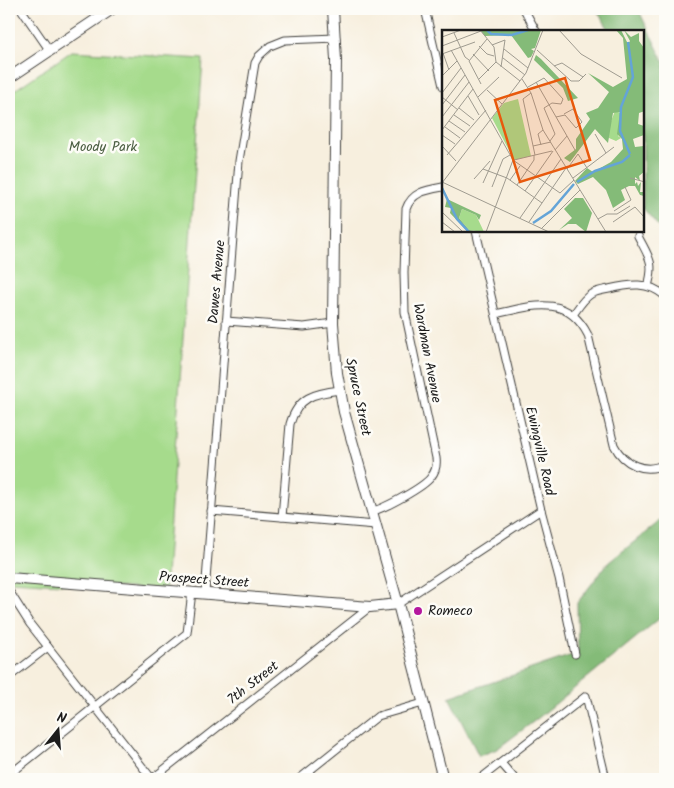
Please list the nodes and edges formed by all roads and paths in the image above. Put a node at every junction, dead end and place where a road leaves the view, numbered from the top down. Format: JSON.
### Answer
{"nodes":[{"id":1,"x":21,"y":9,"type":"edge"},
{"id":2,"x":112,"y":9,"type":"edge"},
{"id":3,"x":333,"y":9,"type":"edge"},
{"id":4,"x":425,"y":9,"type":"edge"},
{"id":5,"x":524,"y":9,"type":"edge"},
{"id":6,"x":535,"y":30,"type":"edge"},
{"id":7,"x":336,"y":38,"type":"junction"},
{"id":8,"x":50,"y":51,"type":"junction"},
{"id":9,"x":9,"y":78,"type":"edge"},
{"id":10,"x":442,"y":82,"type":"edge"},
{"id":11,"x":442,"y":187,"type":"edge"},
{"id":12,"x":476,"y":232,"type":"edge"},
{"id":13,"x":638,"y":236,"type":"dead end"},
{"id":14,"x":648,"y":286,"type":"junction"},
{"id":15,"x":665,"y":296,"type":"edge"},
{"id":16,"x":496,"y":314,"type":"junction"},
{"id":17,"x":573,"y":315,"type":"junction"},
{"id":18,"x":226,"y":321,"type":"junction"},
{"id":19,"x":333,"y":323,"type":"junction"},
{"id":20,"x":340,"y":390,"type":"junction"},
{"id":21,"x":665,"y":464,"type":"edge"},
{"id":22,"x":540,"y":510,"type":"junction"},
{"id":23,"x":211,"y":511,"type":"junction"},
{"id":24,"x":372,"y":511,"type":"junction"},
{"id":25,"x":282,"y":517,"type":"junction"},
{"id":26,"x":376,"y":525,"type":"junction"},
{"id":27,"x":9,"y":578,"type":"edge"},
{"id":28,"x":9,"y":591,"type":"edge"},
{"id":29,"x":192,"y":592,"type":"junction"},
{"id":30,"x":205,"y":593,"type":"junction"},
{"id":31,"x":398,"y":604,"type":"junction"},
{"id":32,"x":370,"y":607,"type":"junction"},
{"id":33,"x":48,"y":646,"type":"junction"},
{"id":34,"x":575,"y":654,"type":"dead end"},
{"id":35,"x":9,"y":678,"type":"edge"},
{"id":36,"x":423,"y":703,"type":"junction"},
{"id":37,"x":95,"y":706,"type":"junction"},
{"id":38,"x":502,"y":763,"type":"junction"},
{"id":39,"x":9,"y":775,"type":"edge"},
{"id":40,"x":152,"y":779,"type":"edge"},
{"id":41,"x":299,"y":779,"type":"edge"},
{"id":42,"x":443,"y":779,"type":"edge"},
{"id":43,"x":480,"y":779,"type":"edge"},
{"id":44,"x":515,"y":779,"type":"edge"},
{"id":45,"x":606,"y":779,"type":"edge"}],
"edges":[{"from":1,"to":8,"type":"street"},
{"from":2,"to":8,"type":"street"},
{"from":3,"to":7,"type":"street","name":"Spruce Street"},
{"from":4,"to":10,"type":"street"},
{"from":5,"to":6,"type":"street"},
{"from":7,"to":18,"type":"street","name":"Dawes Avenue"},
{"from":7,"to":19,"type":"street","name":"Spruce Street"},
{"from":8,"to":9,"type":"street"},
{"from":11,"to":24,"type":"street","name":"Wardman Avenue"},
{"from":12,"to":16,"type":"street","name":"Ewingville Road"},
{"from":13,"to":14,"type":"street"},
{"from":14,"to":15,"type":"street"},
{"from":14,"to":17,"type":"street"},
{"from":16,"to":17,"type":"street"},
{"from":16,"to":22,"type":"street","name":"Ewingville Road"},
{"from":17,"to":21,"type":"street"},
{"from":18,"to":19,"type":"street"},
{"from":18,"to":23,"type":"street","name":"Dawes Avenue"},
{"from":19,"to":20,"type":"street","name":"Spruce Street"},
{"from":20,"to":24,"type":"street","name":"Spruce Street"},
{"from":20,"to":25,"type":"street"},
{"from":22,"to":31,"type":"street","name":"Ewingville Road"},
{"from":22,"to":34,"type":"street"},
{"from":23,"to":25,"type":"street"},
{"from":23,"to":30,"type":"street","name":"Dawes Avenue"},
{"from":24,"to":26,"type":"street","name":"Spruce Street"},
{"from":25,"to":26,"type":"street"},
{"from":26,"to":31,"type":"street","name":"Spruce Street"},
{"from":27,"to":29,"type":"street","name":"Prospect Street"},
{"from":28,"to":33,"type":"street"},
{"from":29,"to":30,"type":"street","name":"Prospect Street"},
{"from":29,"to":37,"type":"street"},
{"from":30,"to":32,"type":"street","name":"Prospect Street"},
{"from":31,"to":32,"type":"street","name":"Prospect Street"},
{"from":31,"to":36,"type":"street","name":"Spruce Street"},
{"from":32,"to":40,"type":"street","name":"7th Street"},
{"from":33,"to":35,"type":"street"},
{"from":33,"to":37,"type":"street"},
{"from":36,"to":41,"type":"street"},
{"from":36,"to":42,"type":"street","name":"Spruce Street"},
{"from":37,"to":39,"type":"street"},
{"from":37,"to":40,"type":"street"},
{"from":38,"to":43,"type":"street"},
{"from":38,"to":44,"type":"street"},
{"from":38,"to":45,"type":"street"}]}
